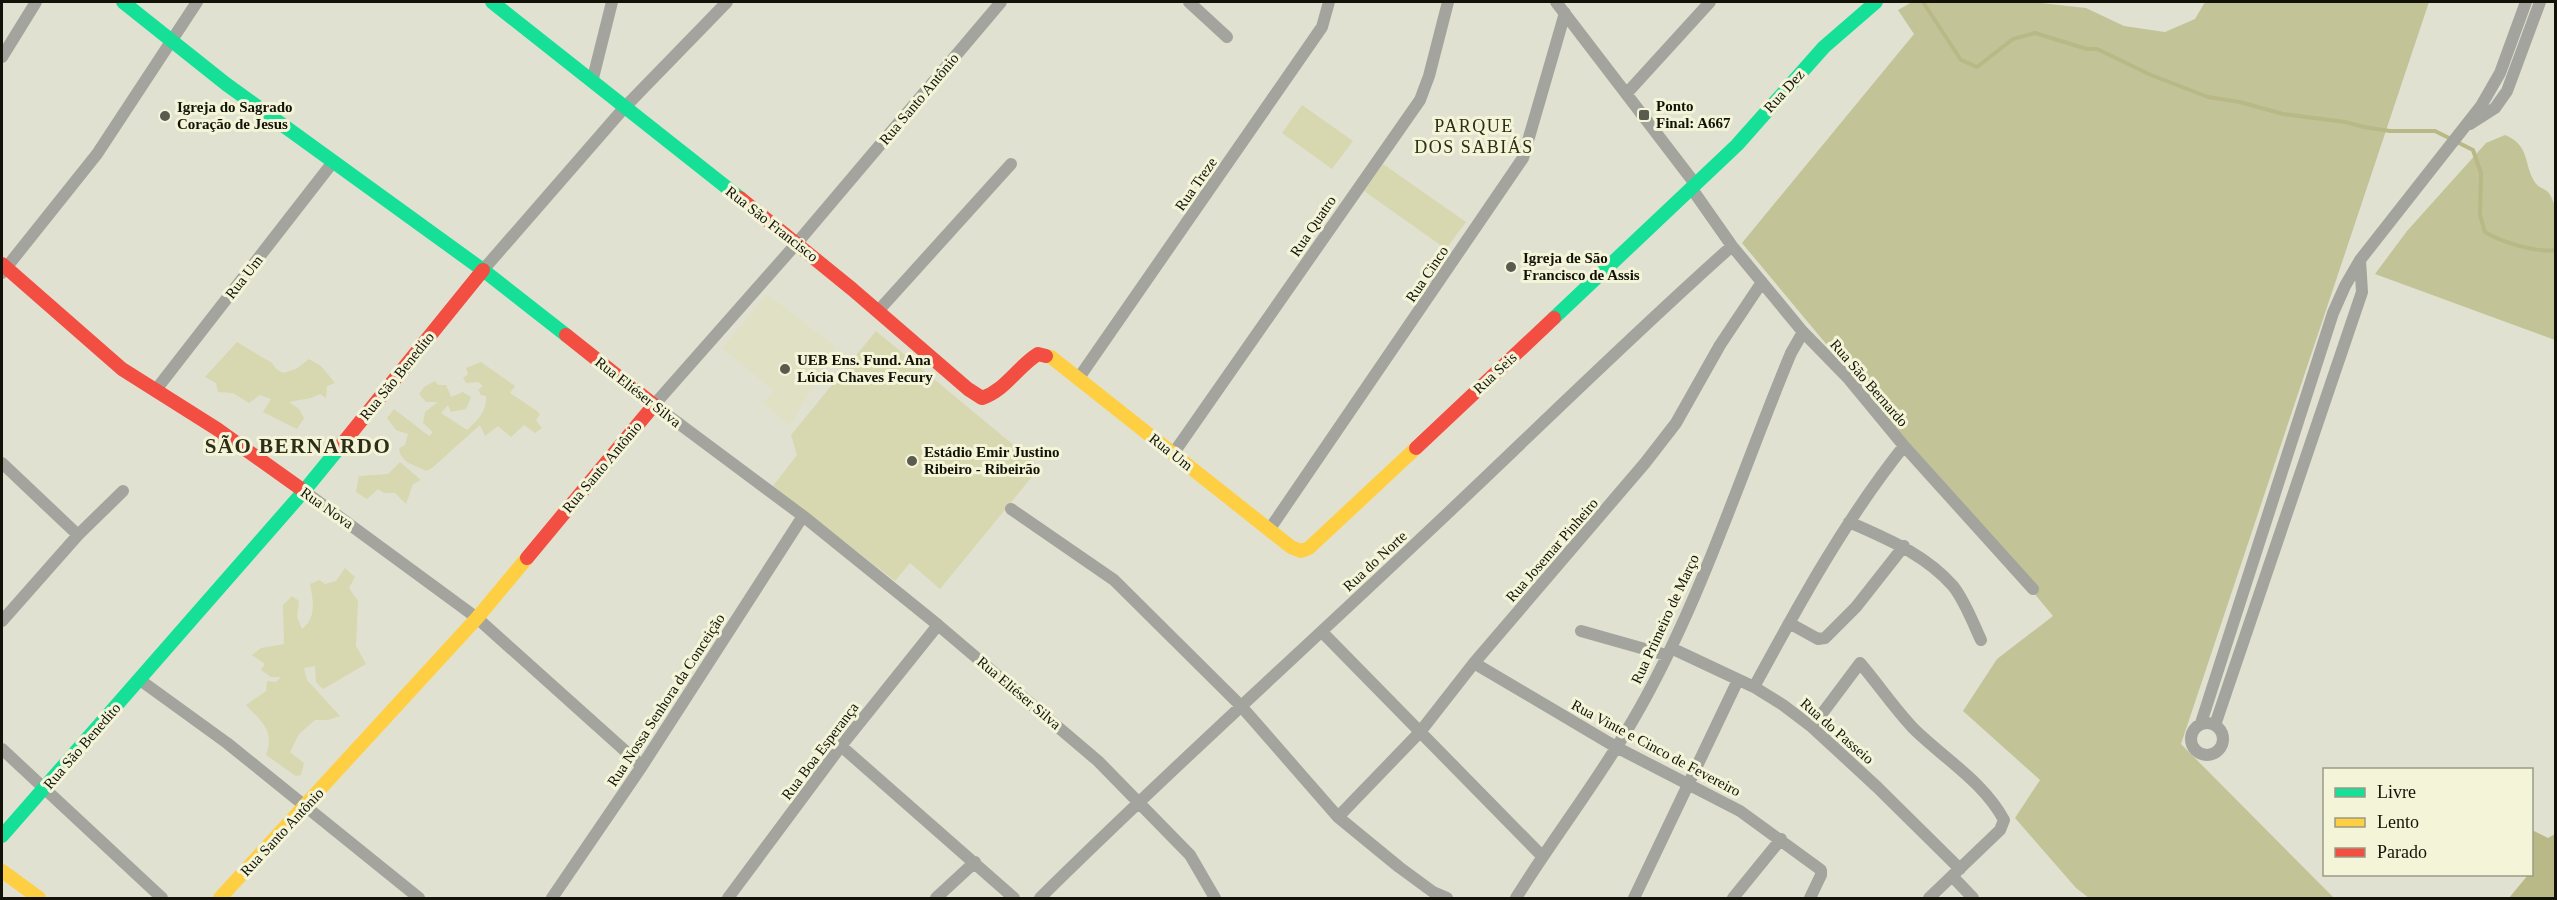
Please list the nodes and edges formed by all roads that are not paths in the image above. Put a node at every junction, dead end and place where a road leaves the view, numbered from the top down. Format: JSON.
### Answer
{"nodes":[{"id":1,"x":36,"y":2,"type":"edge"},
{"id":2,"x":123,"y":2,"type":"edge"},
{"id":3,"x":197,"y":2,"type":"edge"},
{"id":4,"x":492,"y":2,"type":"edge"},
{"id":5,"x":612,"y":2,"type":"edge"},
{"id":6,"x":727,"y":2,"type":"edge"},
{"id":7,"x":1001,"y":2,"type":"edge"},
{"id":8,"x":1189,"y":2,"type":"edge"},
{"id":9,"x":1329,"y":2,"type":"edge"},
{"id":10,"x":1448,"y":2,"type":"edge"},
{"id":11,"x":1556,"y":2,"type":"edge"},
{"id":12,"x":1710,"y":2,"type":"edge"},
{"id":13,"x":1876,"y":2,"type":"edge"},
{"id":14,"x":2526,"y":2,"type":"edge"},
{"id":15,"x":2540,"y":2,"type":"edge"},
{"id":16,"x":1564,"y":13,"type":"junction"},
{"id":17,"x":1227,"y":38,"type":"dead end"},
{"id":18,"x":171,"y":40,"type":"junction"},
{"id":19,"x":2,"y":57,"type":"edge"},
{"id":20,"x":592,"y":82,"type":"junction"},
{"id":21,"x":1627,"y":93,"type":"junction"},
{"id":22,"x":624,"y":108,"type":"junction"},
{"id":23,"x":2464,"y":127,"type":"junction"},
{"id":24,"x":333,"y":162,"type":"junction"},
{"id":25,"x":1011,"y":164,"type":"dead end"},
{"id":26,"x":1694,"y":187,"type":"junction"},
{"id":27,"x":797,"y":243,"type":"junction"},
{"id":28,"x":1732,"y":246,"type":"junction"},
{"id":29,"x":2360,"y":261,"type":"junction"},
{"id":30,"x":3,"y":269,"type":"edge"},
{"id":31,"x":483,"y":270,"type":"junction"},
{"id":32,"x":1762,"y":282,"type":"junction"},
{"id":33,"x":879,"y":310,"type":"junction"},
{"id":34,"x":1803,"y":332,"type":"junction"},
{"id":35,"x":1051,"y":357,"type":"joint"},
{"id":36,"x":1078,"y":379,"type":"junction"},
{"id":37,"x":155,"y":391,"type":"junction"},
{"id":38,"x":654,"y":405,"type":"junction"},
{"id":39,"x":1904,"y":446,"type":"junction"},
{"id":40,"x":1173,"y":454,"type":"junction"},
{"id":41,"x":2,"y":463,"type":"edge"},
{"id":42,"x":123,"y":491,"type":"dead end"},
{"id":43,"x":303,"y":491,"type":"junction"},
{"id":44,"x":1011,"y":509,"type":"dead end"},
{"id":45,"x":803,"y":516,"type":"junction"},
{"id":46,"x":1849,"y":522,"type":"junction"},
{"id":47,"x":1269,"y":530,"type":"junction"},
{"id":48,"x":78,"y":535,"type":"junction"},
{"id":49,"x":1904,"y":546,"type":"junction"},
{"id":50,"x":1291,"y":547,"type":"joint"},
{"id":51,"x":2033,"y":589,"type":"dead end"},
{"id":52,"x":477,"y":618,"type":"junction"},
{"id":53,"x":2,"y":621,"type":"edge"},
{"id":54,"x":1789,"y":623,"type":"junction"},
{"id":55,"x":938,"y":625,"type":"junction"},
{"id":56,"x":1581,"y":631,"type":"dead end"},
{"id":57,"x":1322,"y":632,"type":"junction"},
{"id":58,"x":1981,"y":640,"type":"dead end"},
{"id":59,"x":1669,"y":651,"type":"junction"},
{"id":60,"x":1474,"y":663,"type":"junction"},
{"id":61,"x":140,"y":680,"type":"junction"},
{"id":62,"x":1738,"y":680,"type":"junction"},
{"id":63,"x":1754,"y":687,"type":"junction"},
{"id":64,"x":1241,"y":706,"type":"junction"},
{"id":65,"x":2201,"y":723,"type":"junction"},
{"id":66,"x":2215,"y":725,"type":"junction"},
{"id":67,"x":1812,"y":727,"type":"junction"},
{"id":68,"x":1420,"y":732,"type":"junction"},
{"id":69,"x":841,"y":746,"type":"junction"},
{"id":70,"x":1616,"y":747,"type":"junction"},
{"id":71,"x":2,"y":749,"type":"edge"},
{"id":72,"x":642,"y":766,"type":"junction"},
{"id":73,"x":1690,"y":783,"type":"junction"},
{"id":74,"x":44,"y":789,"type":"junction"},
{"id":75,"x":1139,"y":800,"type":"junction"},
{"id":76,"x":304,"y":808,"type":"junction"},
{"id":77,"x":1338,"y":817,"type":"junction"},
{"id":78,"x":2,"y":836,"type":"edge"},
{"id":79,"x":1781,"y":839,"type":"junction"},
{"id":80,"x":1542,"y":856,"type":"junction"},
{"id":81,"x":975,"y":862,"type":"junction"},
{"id":82,"x":2,"y":871,"type":"edge"},
{"id":83,"x":1956,"y":873,"type":"junction"},
{"id":84,"x":39,"y":898,"type":"edge"},
{"id":85,"x":162,"y":898,"type":"edge"},
{"id":86,"x":220,"y":898,"type":"edge"},
{"id":87,"x":419,"y":898,"type":"edge"},
{"id":88,"x":552,"y":898,"type":"edge"},
{"id":89,"x":728,"y":898,"type":"edge"},
{"id":90,"x":936,"y":898,"type":"edge"},
{"id":91,"x":1014,"y":898,"type":"edge"},
{"id":92,"x":1040,"y":898,"type":"edge"},
{"id":93,"x":1215,"y":898,"type":"edge"},
{"id":94,"x":1447,"y":898,"type":"edge"},
{"id":95,"x":1516,"y":898,"type":"edge"},
{"id":96,"x":1634,"y":898,"type":"edge"},
{"id":97,"x":1732,"y":898,"type":"edge"},
{"id":98,"x":1810,"y":898,"type":"edge"},
{"id":99,"x":1929,"y":898,"type":"edge"},
{"id":100,"x":1973,"y":898,"type":"edge"}],
"edges":[{"from":1,"to":19,"type":"street"},
{"from":2,"to":18,"type":"street","name":"Rua Eliéser Silva"},
{"from":3,"to":18,"type":"street"},
{"from":4,"to":20,"type":"street","name":"Rua São Francisco"},
{"from":5,"to":20,"type":"street"},
{"from":6,"to":22,"type":"street","name":"Rua São Benedito"},
{"from":7,"to":27,"type":"street","name":"Rua Santo Antônio"},
{"from":8,"to":17,"type":"street"},
{"from":9,"to":36,"type":"street","name":"Rua Treze"},
{"from":10,"to":40,"type":"street","name":"Rua Quatro"},
{"from":11,"to":16,"type":"street","name":"Rua São Bernardo"},
{"from":12,"to":21,"type":"street"},
{"from":13,"to":26,"type":"street","name":"Rua Dez"},
{"from":14,"to":23,"type":"street"},
{"from":15,"to":23,"type":"street"},
{"from":16,"to":21,"type":"street","name":"Rua São Bernardo"},
{"from":16,"to":47,"type":"street","name":"Rua Cinco"},
{"from":18,"to":24,"type":"street","name":"Rua Eliéser Silva"},
{"from":18,"to":30,"type":"street"},
{"from":20,"to":22,"type":"street","name":"Rua São Francisco"},
{"from":21,"to":26,"type":"street","name":"Rua São Bernardo"},
{"from":22,"to":27,"type":"street","name":"Rua São Francisco"},
{"from":22,"to":31,"type":"street","name":"Rua São Benedito"},
{"from":23,"to":29,"type":"street"},
{"from":24,"to":31,"type":"street","name":"Rua Eliéser Silva"},
{"from":24,"to":37,"type":"street","name":"Rua Um"},
{"from":25,"to":33,"type":"street"},
{"from":26,"to":28,"type":"street","name":"Rua São Bernardo"},
{"from":26,"to":50,"type":"street","name":"Rua Seis"},
{"from":27,"to":33,"type":"street","name":"Rua São Francisco"},
{"from":27,"to":38,"type":"street","name":"Rua Santo Antônio"},
{"from":28,"to":32,"type":"street","name":"Rua São Bernardo"},
{"from":28,"to":57,"type":"street","name":"Rua do Norte"},
{"from":29,"to":65,"type":"street"},
{"from":29,"to":66,"type":"street"},
{"from":30,"to":37,"type":"street","name":"Rua Nova"},
{"from":31,"to":38,"type":"street","name":"Rua Eliéser Silva"},
{"from":31,"to":43,"type":"street","name":"Rua São Benedito"},
{"from":32,"to":34,"type":"street","name":"Rua São Bernardo"},
{"from":32,"to":60,"type":"street","name":"Rua Josemar Pinheiro"},
{"from":33,"to":35,"type":"street","name":"Rua São Francisco"},
{"from":34,"to":39,"type":"street","name":"Rua São Bernardo"},
{"from":34,"to":59,"type":"street","name":"Rua Primeiro de Março"},
{"from":35,"to":36,"type":"street","name":"Rua Um"},
{"from":36,"to":40,"type":"street","name":"Rua Um"},
{"from":37,"to":43,"type":"street","name":"Rua Nova"},
{"from":38,"to":45,"type":"street","name":"Rua Eliéser Silva"},
{"from":38,"to":52,"type":"street","name":"Rua Santo Antônio"},
{"from":39,"to":46,"type":"street"},
{"from":39,"to":51,"type":"street","name":"Rua São Bernardo"},
{"from":40,"to":47,"type":"street","name":"Rua Um"},
{"from":41,"to":48,"type":"street"},
{"from":42,"to":48,"type":"street"},
{"from":43,"to":52,"type":"street","name":"Rua Nova"},
{"from":43,"to":61,"type":"street","name":"Rua São Benedito"},
{"from":44,"to":64,"type":"street"},
{"from":45,"to":55,"type":"street","name":"Rua Eliéser Silva"},
{"from":45,"to":72,"type":"street","name":"Rua Nossa Senhora da Conceição"},
{"from":46,"to":49,"type":"street"},
{"from":46,"to":54,"type":"street"},
{"from":47,"to":50,"type":"street","name":"Rua Um"},
{"from":48,"to":53,"type":"street"},
{"from":49,"to":54,"type":"street"},
{"from":49,"to":58,"type":"street"},
{"from":52,"to":72,"type":"street","name":"Rua Nova"},
{"from":52,"to":76,"type":"street","name":"Rua Santo Antônio"},
{"from":54,"to":63,"type":"street"},
{"from":55,"to":69,"type":"street","name":"Rua Boa Esperança"},
{"from":55,"to":75,"type":"street","name":"Rua Eliéser Silva"},
{"from":56,"to":59,"type":"street","name":"Rua do Passeio"},
{"from":57,"to":64,"type":"street","name":"Rua do Norte"},
{"from":57,"to":68,"type":"street"},
{"from":59,"to":62,"type":"street","name":"Rua do Passeio"},
{"from":59,"to":70,"type":"street","name":"Rua Primeiro de Março"},
{"from":60,"to":68,"type":"street","name":"Rua Josemar Pinheiro"},
{"from":60,"to":70,"type":"street","name":"Rua Vinte e Cinco de Fevereiro"},
{"from":61,"to":74,"type":"street","name":"Rua São Benedito"},
{"from":61,"to":76,"type":"street"},
{"from":62,"to":63,"type":"street","name":"Rua do Passeio"},
{"from":62,"to":73,"type":"street"},
{"from":63,"to":67,"type":"street","name":"Rua do Passeio"},
{"from":64,"to":75,"type":"street","name":"Rua do Norte"},
{"from":64,"to":77,"type":"street"},
{"from":65,"to":66,"type":"street"},
{"from":65,"to":66,"type":"street"},
{"from":67,"to":83,"type":"street","name":"Rua do Passeio"},
{"from":67,"to":83,"type":"street"},
{"from":68,"to":77,"type":"street","name":"Rua Josemar Pinheiro"},
{"from":68,"to":80,"type":"street"},
{"from":69,"to":81,"type":"street"},
{"from":69,"to":89,"type":"street","name":"Rua Boa Esperança"},
{"from":70,"to":73,"type":"street","name":"Rua Vinte e Cinco de Fevereiro"},
{"from":70,"to":80,"type":"street","name":"Rua Primeiro de Março"},
{"from":71,"to":74,"type":"street"},
{"from":72,"to":88,"type":"street","name":"Rua Nossa Senhora da Conceição"},
{"from":73,"to":79,"type":"street","name":"Rua Vinte e Cinco de Fevereiro"},
{"from":73,"to":96,"type":"street"},
{"from":74,"to":78,"type":"street","name":"Rua São Benedito"},
{"from":74,"to":85,"type":"street"},
{"from":75,"to":92,"type":"street","name":"Rua do Norte"},
{"from":75,"to":93,"type":"street","name":"Rua Eliéser Silva"},
{"from":76,"to":86,"type":"street","name":"Rua Santo Antônio"},
{"from":76,"to":87,"type":"street"},
{"from":77,"to":94,"type":"street"},
{"from":79,"to":97,"type":"street"},
{"from":79,"to":98,"type":"street","name":"Rua Vinte e Cinco de Fevereiro"},
{"from":80,"to":95,"type":"street","name":"Rua Primeiro de Março"},
{"from":81,"to":90,"type":"street"},
{"from":81,"to":91,"type":"street"},
{"from":82,"to":84,"type":"street"},
{"from":83,"to":99,"type":"street"},
{"from":83,"to":100,"type":"street","name":"Rua do Passeio"}]}
